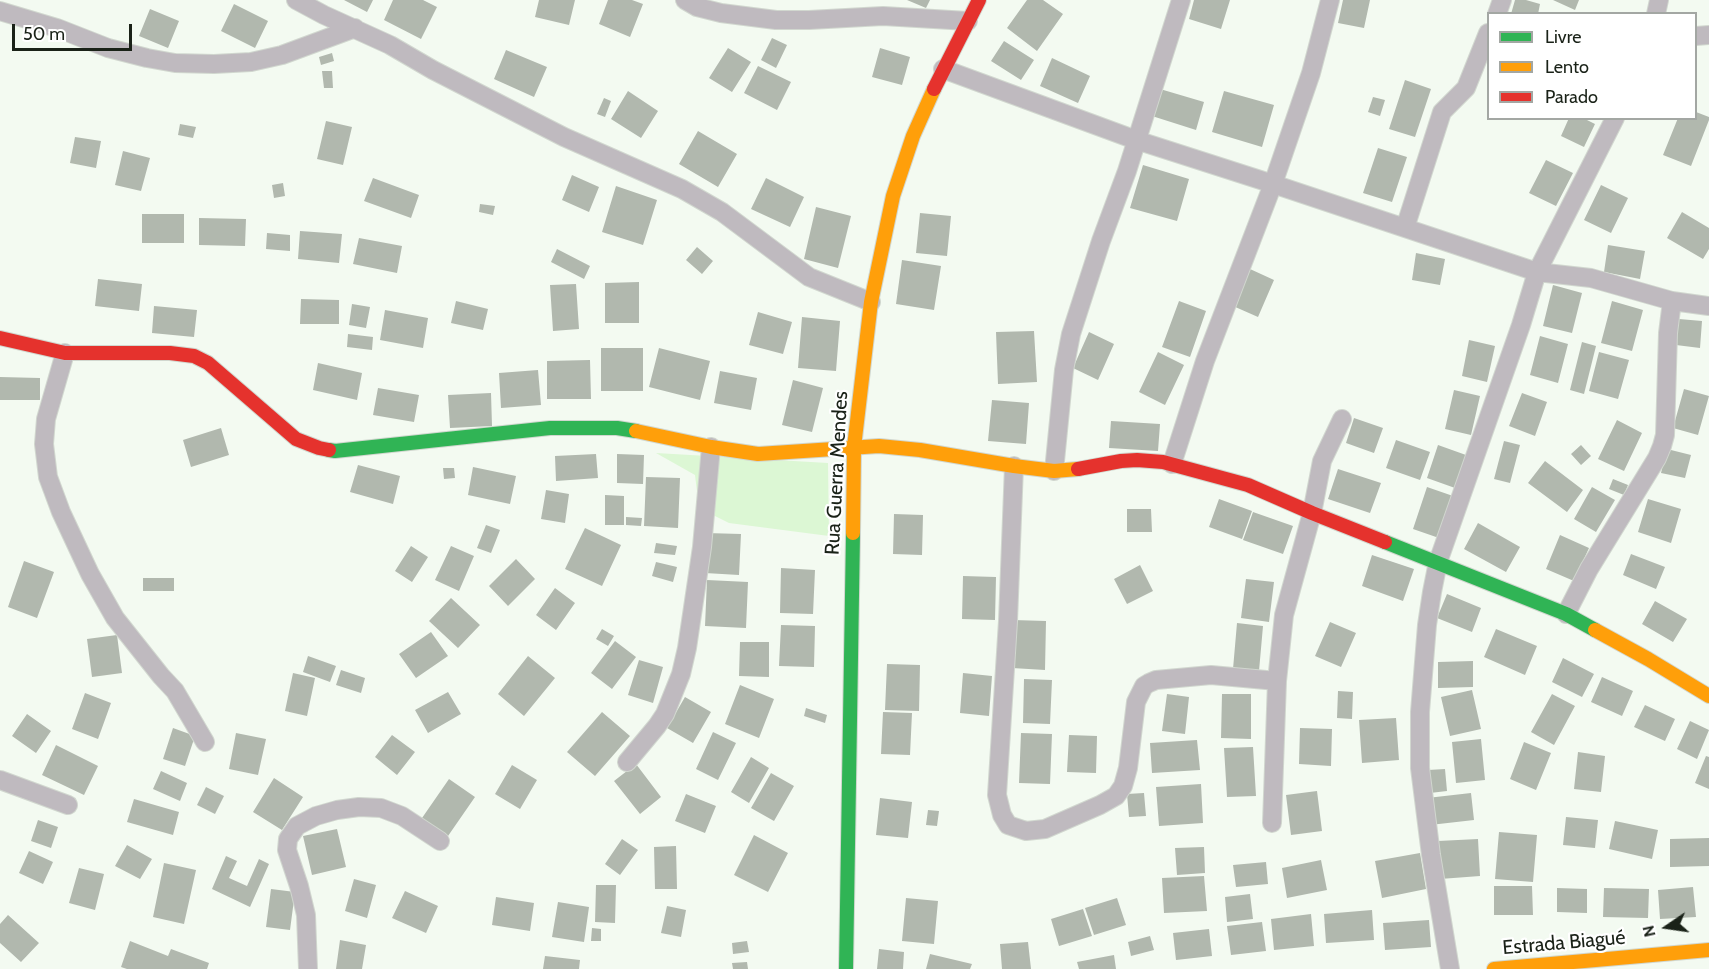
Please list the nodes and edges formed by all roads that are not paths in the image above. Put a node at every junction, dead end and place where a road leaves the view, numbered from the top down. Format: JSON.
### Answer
{"nodes":[{"id":1,"x":296,"y":0,"type":"edge"},
{"id":2,"x":685,"y":0,"type":"edge"},
{"id":3,"x":979,"y":0,"type":"edge"},
{"id":4,"x":1181,"y":0,"type":"edge"},
{"id":5,"x":1330,"y":0,"type":"edge"},
{"id":6,"x":0,"y":11,"type":"edge"},
{"id":7,"x":968,"y":21,"type":"junction"},
{"id":8,"x":355,"y":28,"type":"junction"},
{"id":9,"x":1487,"y":36,"type":"edge"},
{"id":10,"x":943,"y":69,"type":"junction"},
{"id":11,"x":1614,"y":120,"type":"edge"},
{"id":12,"x":1136,"y":140,"type":"junction"},
{"id":13,"x":1273,"y":184,"type":"junction"},
{"id":14,"x":1405,"y":228,"type":"junction"},
{"id":15,"x":1537,"y":272,"type":"junction"},
{"id":16,"x":1672,"y":301,"type":"junction"},
{"id":17,"x":871,"y":302,"type":"junction"},
{"id":18,"x":1709,"y":306,"type":"edge"},
{"id":19,"x":0,"y":338,"type":"edge"},
{"id":20,"x":65,"y":353,"type":"junction"},
{"id":21,"x":1342,"y":419,"type":"dead end"},
{"id":22,"x":711,"y":447,"type":"junction"},
{"id":23,"x":854,"y":447,"type":"junction"},
{"id":24,"x":1172,"y":464,"type":"junction"},
{"id":25,"x":1014,"y":466,"type":"junction"},
{"id":26,"x":1054,"y":471,"type":"junction"},
{"id":27,"x":1312,"y":513,"type":"junction"},
{"id":28,"x":1438,"y":562,"type":"junction"},
{"id":29,"x":1566,"y":614,"type":"junction"},
{"id":30,"x":1277,"y":681,"type":"junction"},
{"id":31,"x":1709,"y":696,"type":"edge"},
{"id":32,"x":205,"y":742,"type":"dead end"},
{"id":33,"x":627,"y":762,"type":"dead end"},
{"id":34,"x":0,"y":780,"type":"edge"},
{"id":35,"x":68,"y":805,"type":"dead end"},
{"id":36,"x":1272,"y":823,"type":"dead end"},
{"id":37,"x":440,"y":841,"type":"dead end"},
{"id":38,"x":1709,"y":950,"type":"edge"},
{"id":39,"x":1624,"y":963,"type":"edge"},
{"id":40,"x":308,"y":969,"type":"edge"},
{"id":41,"x":846,"y":969,"type":"edge"},
{"id":42,"x":1450,"y":969,"type":"edge"},
{"id":43,"x":1494,"y":969,"type":"edge"}],
"edges":[{"from":1,"to":8,"type":"street"},
{"from":2,"to":7,"type":"street"},
{"from":3,"to":7,"type":"street","name":"Rua Guerra Mendes"},
{"from":4,"to":12,"type":"street"},
{"from":5,"to":13,"type":"street"},
{"from":6,"to":8,"type":"street"},
{"from":7,"to":10,"type":"street","name":"Rua Guerra Mendes"},
{"from":8,"to":17,"type":"street"},
{"from":9,"to":14,"type":"street"},
{"from":10,"to":12,"type":"street"},
{"from":10,"to":17,"type":"street","name":"Rua Guerra Mendes"},
{"from":11,"to":15,"type":"street"},
{"from":12,"to":13,"type":"street"},
{"from":12,"to":26,"type":"street"},
{"from":13,"to":14,"type":"street"},
{"from":13,"to":24,"type":"street"},
{"from":14,"to":15,"type":"street"},
{"from":15,"to":16,"type":"street"},
{"from":15,"to":28,"type":"street"},
{"from":16,"to":18,"type":"street"},
{"from":16,"to":29,"type":"street"},
{"from":17,"to":23,"type":"street","name":"Rua Guerra Mendes"},
{"from":19,"to":20,"type":"street"},
{"from":20,"to":22,"type":"street"},
{"from":20,"to":32,"type":"street"},
{"from":21,"to":27,"type":"street"},
{"from":22,"to":23,"type":"street"},
{"from":22,"to":33,"type":"street"},
{"from":23,"to":25,"type":"street"},
{"from":23,"to":41,"type":"street","name":"Rua Guerra Mendes"},
{"from":24,"to":26,"type":"street"},
{"from":24,"to":27,"type":"street"},
{"from":25,"to":26,"type":"street"},
{"from":25,"to":30,"type":"street"},
{"from":27,"to":28,"type":"street"},
{"from":27,"to":30,"type":"street"},
{"from":28,"to":29,"type":"street"},
{"from":28,"to":42,"type":"street"},
{"from":29,"to":31,"type":"street"},
{"from":30,"to":36,"type":"street"},
{"from":34,"to":35,"type":"street"},
{"from":37,"to":40,"type":"street"},
{"from":38,"to":39,"type":"street","name":"Estrada Biagué"},
{"from":39,"to":43,"type":"street","name":"Estrada Biagué"}]}
